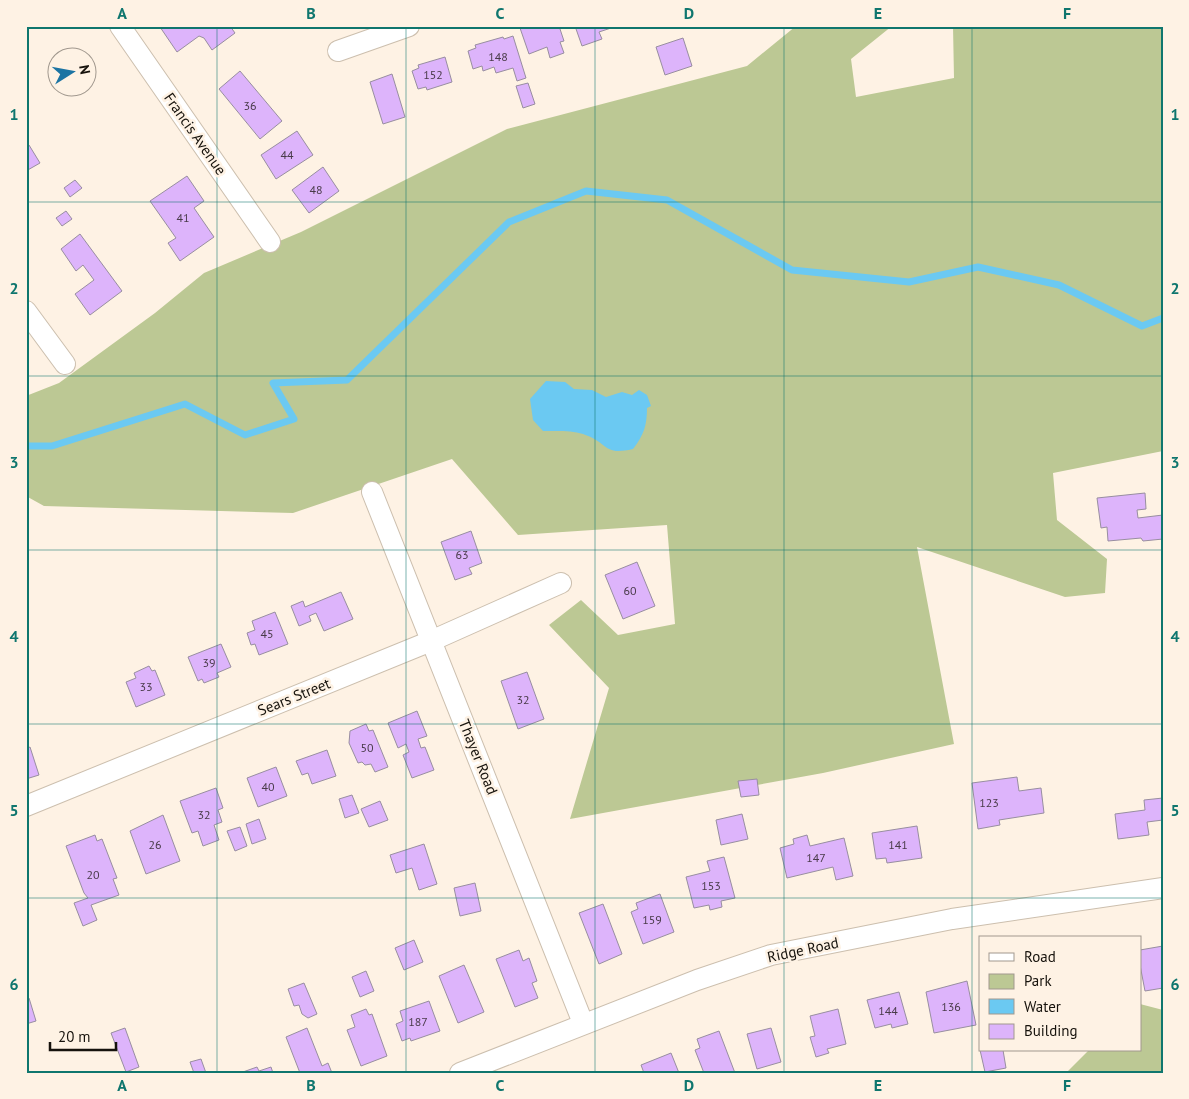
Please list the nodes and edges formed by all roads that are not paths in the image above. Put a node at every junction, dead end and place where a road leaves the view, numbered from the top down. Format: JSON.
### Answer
{"nodes":[{"id":1,"x":120,"y":26,"type":"edge"},
{"id":2,"x":409,"y":26,"type":"edge"},
{"id":3,"x":338,"y":51,"type":"dead end"},
{"id":4,"x":270,"y":242,"type":"dead end"},
{"id":5,"x":26,"y":311,"type":"edge"},
{"id":6,"x":65,"y":364,"type":"dead end"},
{"id":7,"x":372,"y":492,"type":"dead end"},
{"id":8,"x":561,"y":583,"type":"dead end"},
{"id":9,"x":431,"y":641,"type":"junction"},
{"id":10,"x":26,"y":806,"type":"edge"},
{"id":11,"x":1163,"y":888,"type":"edge"},
{"id":12,"x":583,"y":1023,"type":"junction"},
{"id":13,"x":460,"y":1073,"type":"edge"}],
"edges":[{"from":1,"to":4,"type":"street","name":"Francis Avenue"},
{"from":2,"to":3,"type":"street"},
{"from":5,"to":6,"type":"street"},
{"from":7,"to":9,"type":"street","name":"Thayer Road"},
{"from":8,"to":9,"type":"street","name":"Sears Street"},
{"from":9,"to":10,"type":"street","name":"Sears Street"},
{"from":9,"to":12,"type":"street","name":"Thayer Road"},
{"from":11,"to":12,"type":"street","name":"Ridge Road"},
{"from":12,"to":13,"type":"street","name":"Ridge Road"}]}
